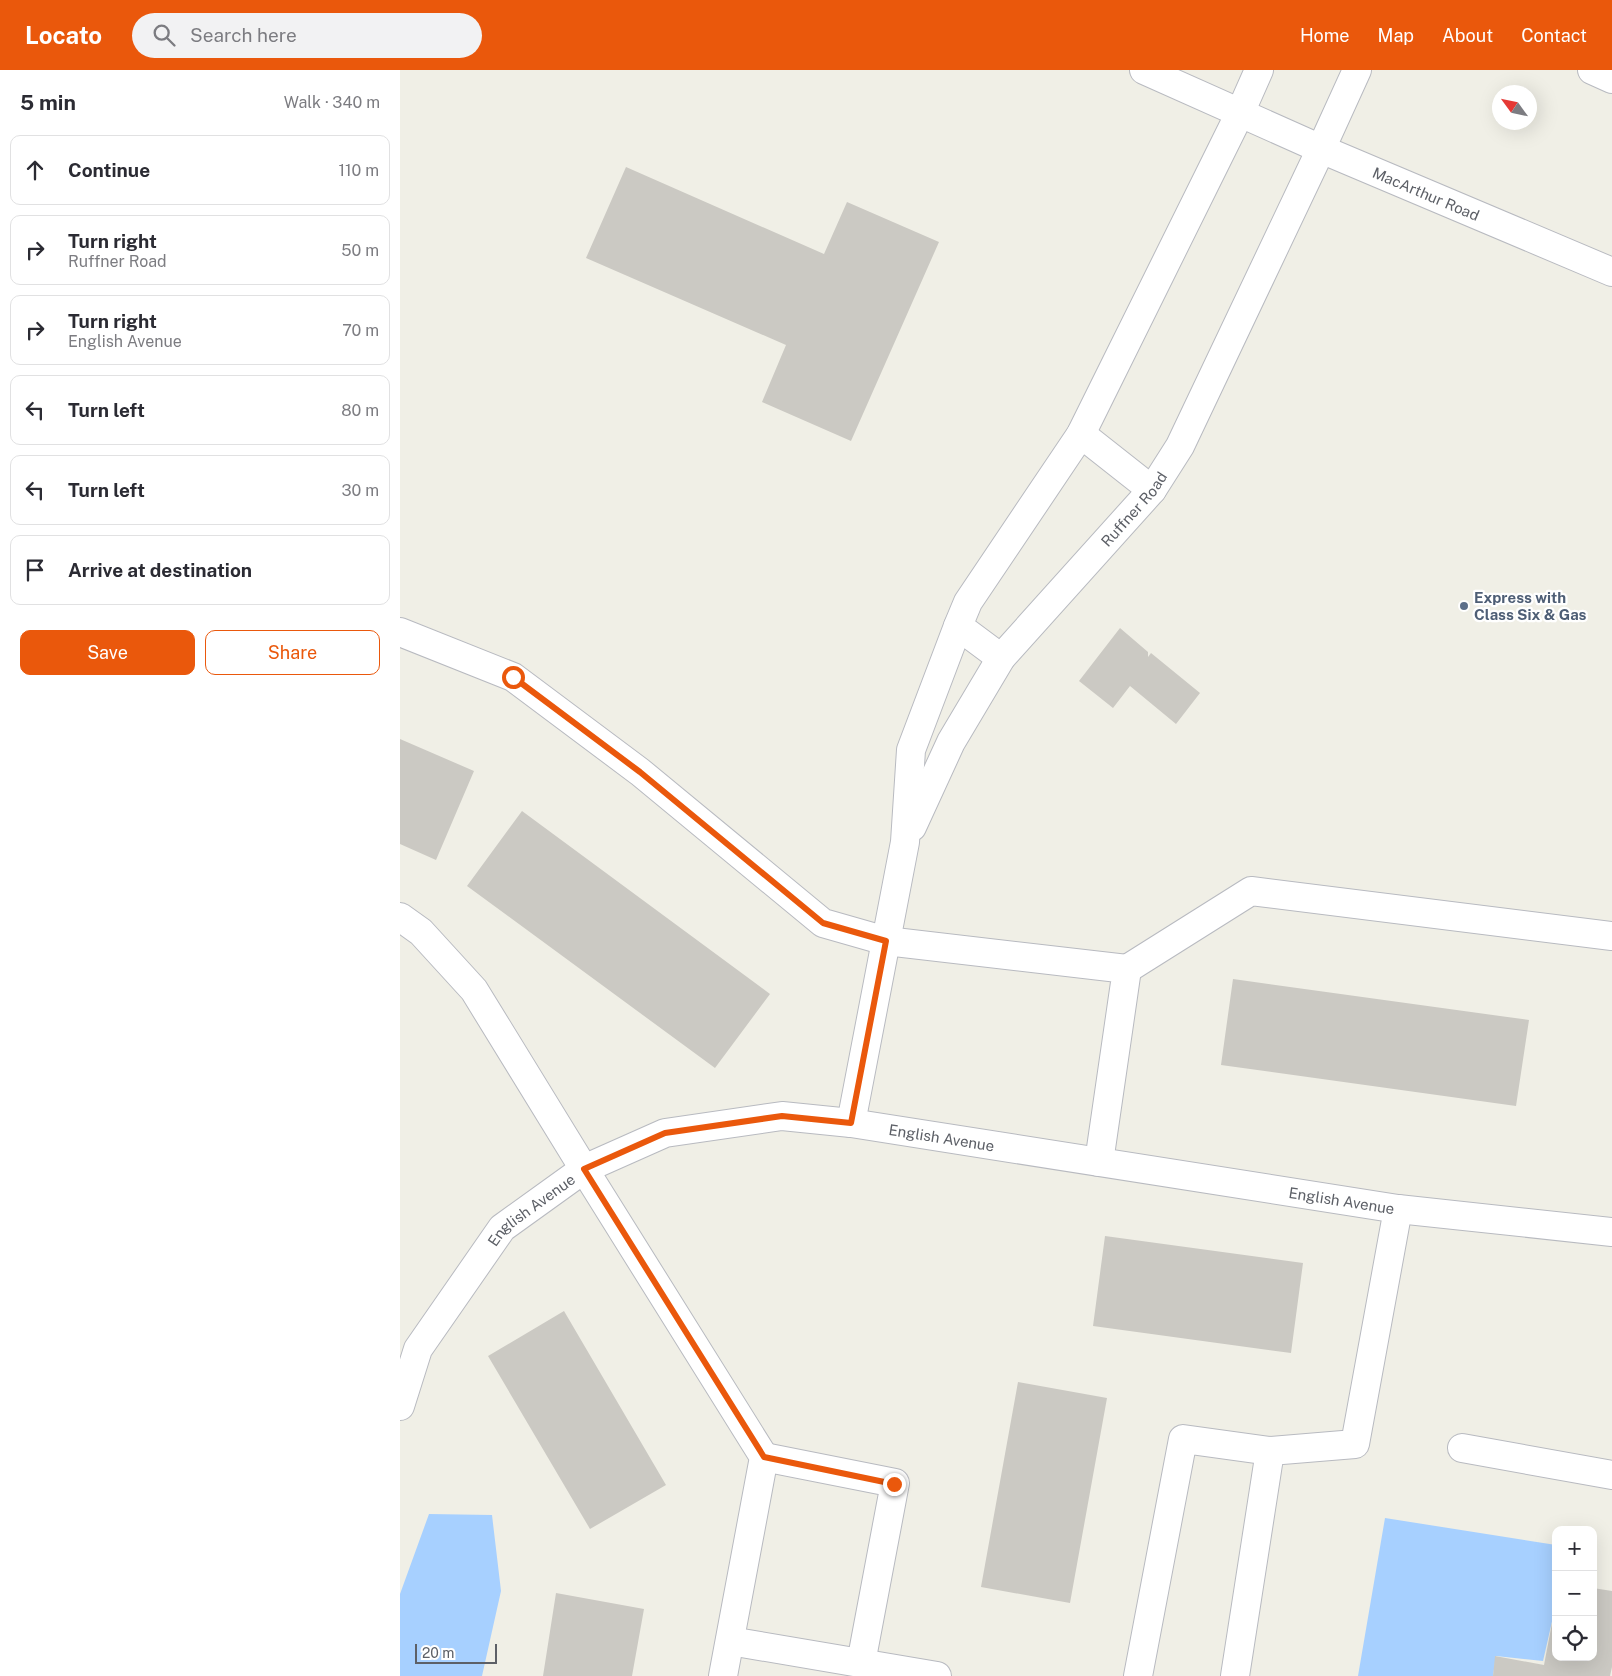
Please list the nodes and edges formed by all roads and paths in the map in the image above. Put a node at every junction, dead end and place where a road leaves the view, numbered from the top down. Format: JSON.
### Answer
{"nodes":[{"id":1,"x":1144,"y":70,"type":"edge"},
{"id":2,"x":1259,"y":70,"type":"edge"},
{"id":3,"x":1357,"y":70,"type":"edge"},
{"id":4,"x":1592,"y":70,"type":"edge"},
{"id":5,"x":1612,"y":79,"type":"edge"},
{"id":6,"x":1240,"y":113,"type":"junction"},
{"id":7,"x":1322,"y":149,"type":"junction"},
{"id":8,"x":1612,"y":272,"type":"edge"},
{"id":9,"x":1081,"y":434,"type":"junction"},
{"id":10,"x":1152,"y":490,"type":"junction"},
{"id":11,"x":958,"y":626,"type":"junction"},
{"id":12,"x":400,"y":632,"type":"edge"},
{"id":13,"x":1001,"y":658,"type":"junction"},
{"id":14,"x":905,"y":842,"type":"junction"},
{"id":15,"x":400,"y":917,"type":"edge"},
{"id":16,"x":1612,"y":936,"type":"edge"},
{"id":17,"x":886,"y":941,"type":"junction"},
{"id":18,"x":1128,"y":969,"type":"junction"},
{"id":19,"x":851,"y":1123,"type":"junction"},
{"id":20,"x":1099,"y":1162,"type":"junction"},
{"id":21,"x":584,"y":1169,"type":"junction"},
{"id":22,"x":1398,"y":1209,"type":"junction"},
{"id":23,"x":1612,"y":1232,"type":"edge"},
{"id":24,"x":400,"y":1406,"type":"edge"},
{"id":25,"x":1462,"y":1448,"type":"dead end"},
{"id":26,"x":1270,"y":1451,"type":"junction"},
{"id":27,"x":764,"y":1457,"type":"junction"},
{"id":28,"x":1612,"y":1475,"type":"edge"},
{"id":29,"x":730,"y":1641,"type":"junction"},
{"id":30,"x":861,"y":1663,"type":"junction"},
{"id":31,"x":723,"y":1676,"type":"edge"},
{"id":32,"x":938,"y":1676,"type":"edge"},
{"id":33,"x":1138,"y":1676,"type":"edge"},
{"id":34,"x":1235,"y":1676,"type":"edge"}],
"edges":[{"from":1,"to":6,"type":"street"},
{"from":2,"to":6,"type":"street","name":"Ruffner Road"},
{"from":3,"to":7,"type":"street","name":"Ruffner Road"},
{"from":4,"to":5,"type":"street"},
{"from":6,"to":7,"type":"street","name":"MacArthur Road"},
{"from":6,"to":9,"type":"street","name":"Ruffner Road"},
{"from":7,"to":8,"type":"street","name":"MacArthur Road"},
{"from":7,"to":10,"type":"street","name":"Ruffner Road"},
{"from":9,"to":10,"type":"street"},
{"from":9,"to":11,"type":"street","name":"Ruffner Road"},
{"from":10,"to":13,"type":"street","name":"Ruffner Road"},
{"from":11,"to":13,"type":"street"},
{"from":11,"to":14,"type":"street","name":"Ruffner Road"},
{"from":12,"to":17,"type":"street"},
{"from":13,"to":14,"type":"street","name":"Ruffner Road"},
{"from":14,"to":17,"type":"street","name":"Ruffner Road"},
{"from":15,"to":21,"type":"street"},
{"from":16,"to":18,"type":"street"},
{"from":17,"to":18,"type":"street"},
{"from":17,"to":19,"type":"street","name":"Ruffner Road"},
{"from":18,"to":20,"type":"street"},
{"from":19,"to":20,"type":"street","name":"English Avenue"},
{"from":19,"to":21,"type":"street","name":"English Avenue"},
{"from":20,"to":22,"type":"street","name":"English Avenue"},
{"from":21,"to":24,"type":"street","name":"English Avenue"},
{"from":21,"to":27,"type":"street"},
{"from":22,"to":23,"type":"street","name":"English Avenue"},
{"from":22,"to":26,"type":"street"},
{"from":25,"to":28,"type":"street"},
{"from":26,"to":33,"type":"street"},
{"from":26,"to":34,"type":"street"},
{"from":27,"to":29,"type":"street"},
{"from":27,"to":30,"type":"street"},
{"from":29,"to":30,"type":"street"},
{"from":29,"to":31,"type":"street"},
{"from":30,"to":32,"type":"street"}]}
